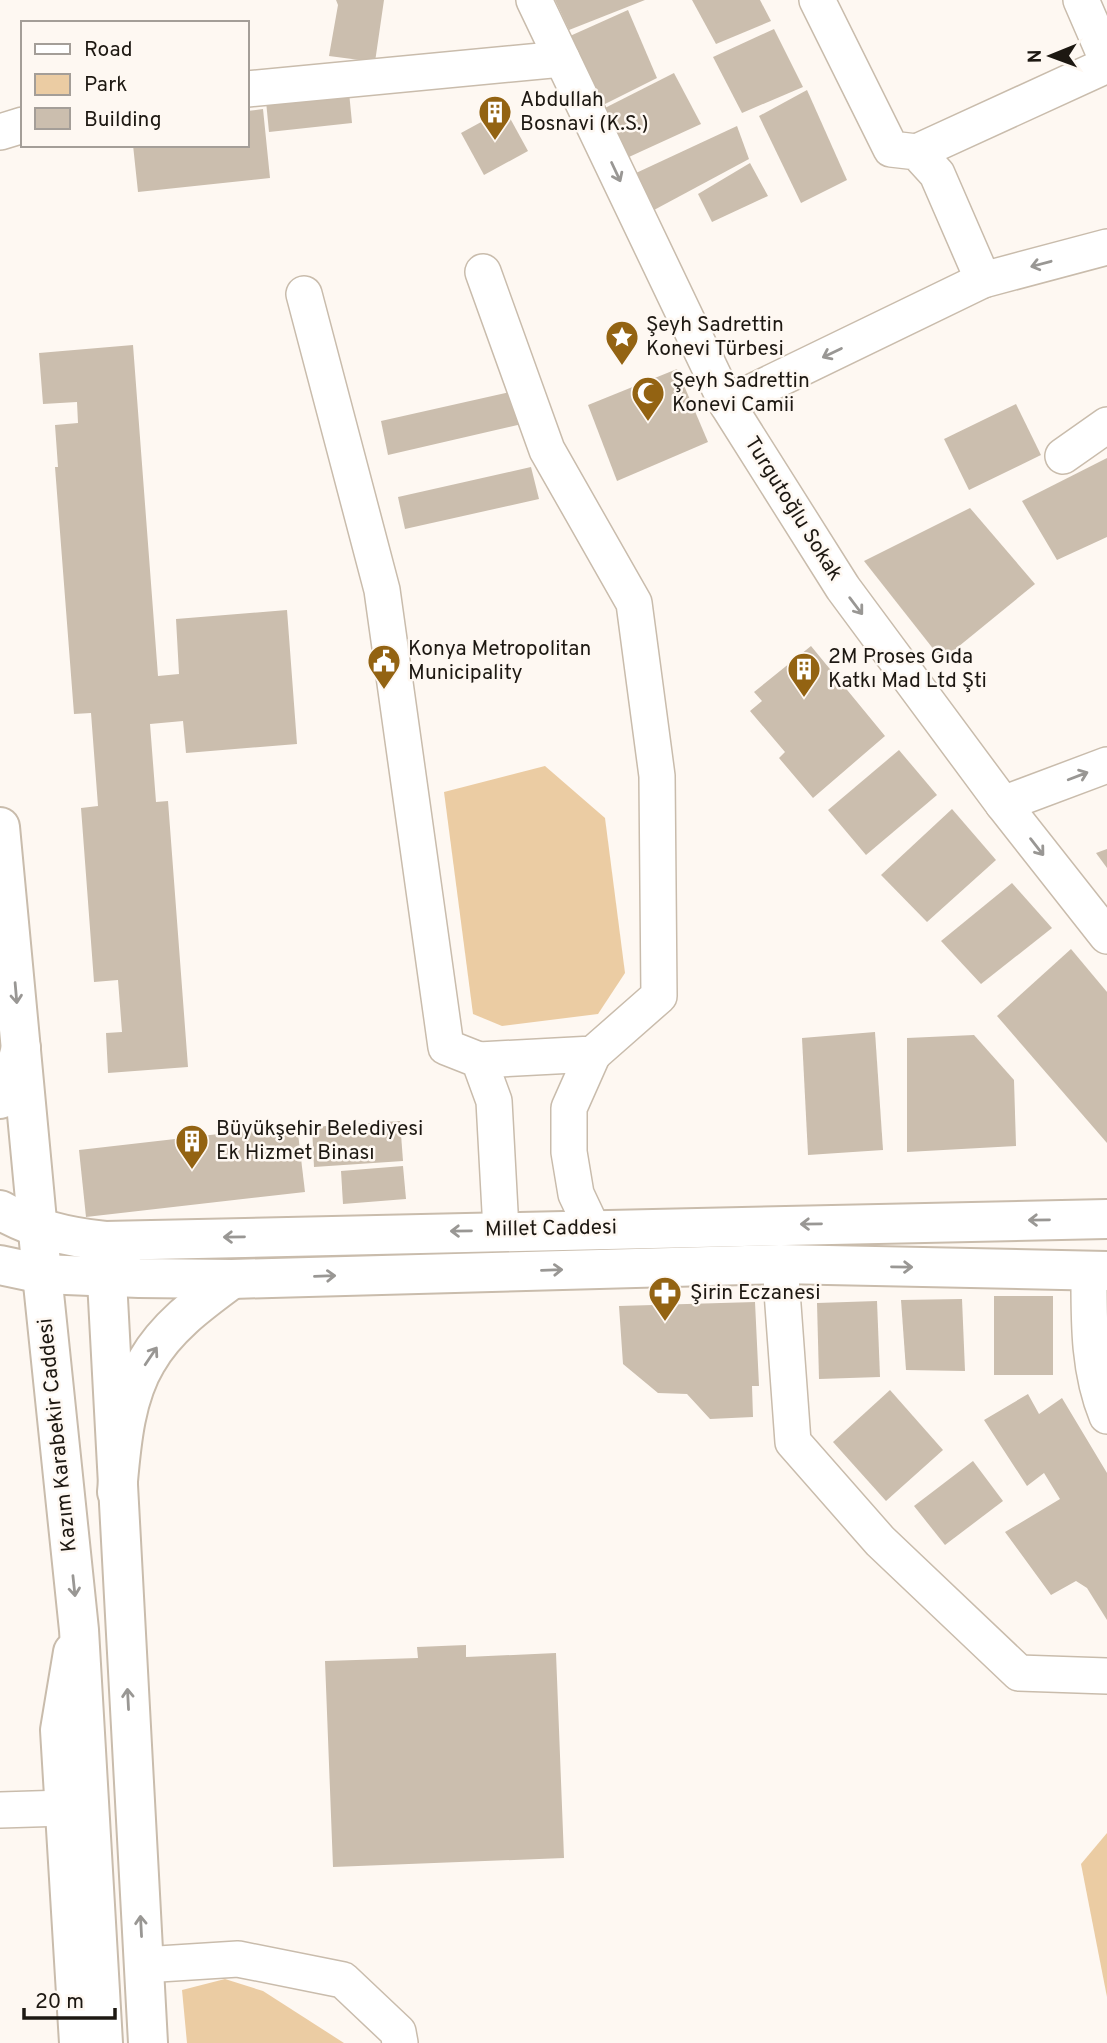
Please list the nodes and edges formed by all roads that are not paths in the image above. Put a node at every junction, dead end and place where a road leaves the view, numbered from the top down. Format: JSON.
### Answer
{"nodes":[{"id":1,"x":534,"y":0,"type":"edge"},
{"id":2,"x":817,"y":0,"type":"edge"},
{"id":3,"x":1080,"y":0,"type":"edge"},
{"id":4,"x":562,"y":59,"type":"junction"},
{"id":5,"x":1107,"y":60,"type":"edge"},
{"id":6,"x":1107,"y":65,"type":"edge"},
{"id":7,"x":248,"y":89,"type":"edge"},
{"id":8,"x":21,"y":126,"type":"edge"},
{"id":9,"x":0,"y":132,"type":"edge"},
{"id":10,"x":917,"y":152,"type":"junction"},
{"id":11,"x":1107,"y":247,"type":"edge"},
{"id":12,"x":483,"y":272,"type":"dead end"},
{"id":13,"x":983,"y":280,"type":"junction"},
{"id":14,"x":303,"y":295,"type":"dead end"},
{"id":15,"x":727,"y":404,"type":"junction"},
{"id":16,"x":1107,"y":425,"type":"edge"},
{"id":17,"x":1063,"y":456,"type":"dead end"},
{"id":18,"x":1107,"y":765,"type":"edge"},
{"id":19,"x":1003,"y":804,"type":"junction"},
{"id":20,"x":0,"y":827,"type":"edge"},
{"id":21,"x":1107,"y":936,"type":"edge"},
{"id":22,"x":21,"y":1048,"type":"junction"},
{"id":23,"x":593,"y":1054,"type":"junction"},
{"id":24,"x":479,"y":1060,"type":"junction"},
{"id":25,"x":0,"y":1098,"type":"edge"},
{"id":26,"x":0,"y":1210,"type":"edge"},
{"id":27,"x":1107,"y":1219,"type":"edge"},
{"id":28,"x":592,"y":1228,"type":"junction"},
{"id":29,"x":38,"y":1229,"type":"junction"},
{"id":30,"x":500,"y":1230,"type":"junction"},
{"id":31,"x":105,"y":1241,"type":"junction"},
{"id":32,"x":779,"y":1264,"type":"junction"},
{"id":33,"x":0,"y":1265,"type":"edge"},
{"id":34,"x":1098,"y":1271,"type":"edge"},
{"id":35,"x":42,"y":1274,"type":"junction"},
{"id":36,"x":105,"y":1278,"type":"junction"},
{"id":37,"x":232,"y":1279,"type":"junction"},
{"id":38,"x":1107,"y":1416,"type":"edge"},
{"id":39,"x":117,"y":1492,"type":"junction"},
{"id":40,"x":79,"y":1630,"type":"junction"},
{"id":41,"x":1107,"y":1676,"type":"edge"},
{"id":42,"x":65,"y":1808,"type":"junction"},
{"id":43,"x":0,"y":1810,"type":"edge"},
{"id":44,"x":144,"y":1965,"type":"junction"},
{"id":45,"x":79,"y":2043,"type":"edge"},
{"id":46,"x":103,"y":2043,"type":"edge"},
{"id":47,"x":148,"y":2043,"type":"edge"},
{"id":48,"x":400,"y":2043,"type":"edge"}],
"edges":[{"from":1,"to":4,"type":"street","name":"Turgutoğlu Sokak"},
{"from":2,"to":10,"type":"street"},
{"from":3,"to":5,"type":"street"},
{"from":4,"to":7,"type":"street"},
{"from":4,"to":15,"type":"street","name":"Turgutoğlu Sokak","one_way":true},
{"from":6,"to":10,"type":"street"},
{"from":8,"to":9,"type":"street"},
{"from":10,"to":13,"type":"street"},
{"from":11,"to":13,"type":"street","one_way":true},
{"from":12,"to":23,"type":"street"},
{"from":13,"to":15,"type":"street","one_way":true},
{"from":14,"to":24,"type":"street"},
{"from":15,"to":19,"type":"street","name":"Turgutoğlu Sokak","one_way":true},
{"from":16,"to":17,"type":"street"},
{"from":19,"to":18,"type":"street","one_way":true},
{"from":19,"to":21,"type":"street","name":"Turgutoğlu Sokak","one_way":true},
{"from":20,"to":22,"type":"main road","name":"Kazım Karabekir Caddesi","one_way":true},
{"from":22,"to":25,"type":"main road"},
{"from":22,"to":29,"type":"main road","name":"Kazım Karabekir Caddesi"},
{"from":23,"to":24,"type":"street"},
{"from":23,"to":28,"type":"street"},
{"from":24,"to":30,"type":"street"},
{"from":26,"to":29,"type":"main road","name":"Millet Caddesi"},
{"from":27,"to":28,"type":"main road","name":"Millet Caddesi","one_way":true},
{"from":28,"to":30,"type":"main road","name":"Millet Caddesi"},
{"from":29,"to":31,"type":"main road","name":"Millet Caddesi"},
{"from":29,"to":35,"type":"main road","name":"Kazım Karabekir Caddesi"},
{"from":30,"to":31,"type":"main road","name":"Millet Caddesi","one_way":true},
{"from":31,"to":36,"type":"main road"},
{"from":32,"to":34,"type":"main road","name":"Millet Caddesi","one_way":true},
{"from":37,"to":32,"type":"main road","name":"Millet Caddesi","one_way":true},
{"from":32,"to":41,"type":"street"},
{"from":33,"to":35,"type":"main road","name":"Millet Caddesi"},
{"from":34,"to":38,"type":"street"},
{"from":35,"to":36,"type":"main road","name":"Millet Caddesi"},
{"from":35,"to":40,"type":"main road","name":"Kazım Karabekir Caddesi","one_way":true},
{"from":36,"to":37,"type":"main road","name":"Millet Caddesi"},
{"from":36,"to":39,"type":"main road"},
{"from":39,"to":37,"type":"main road","one_way":true},
{"from":44,"to":39,"type":"main road","one_way":true},
{"from":40,"to":42,"type":"main road"},
{"from":40,"to":46,"type":"main road","name":"Kazım Karabekir Caddesi"},
{"from":42,"to":43,"type":"street"},
{"from":42,"to":45,"type":"main road"},
{"from":44,"to":47,"type":"main road"},
{"from":44,"to":48,"type":"street"}]}
